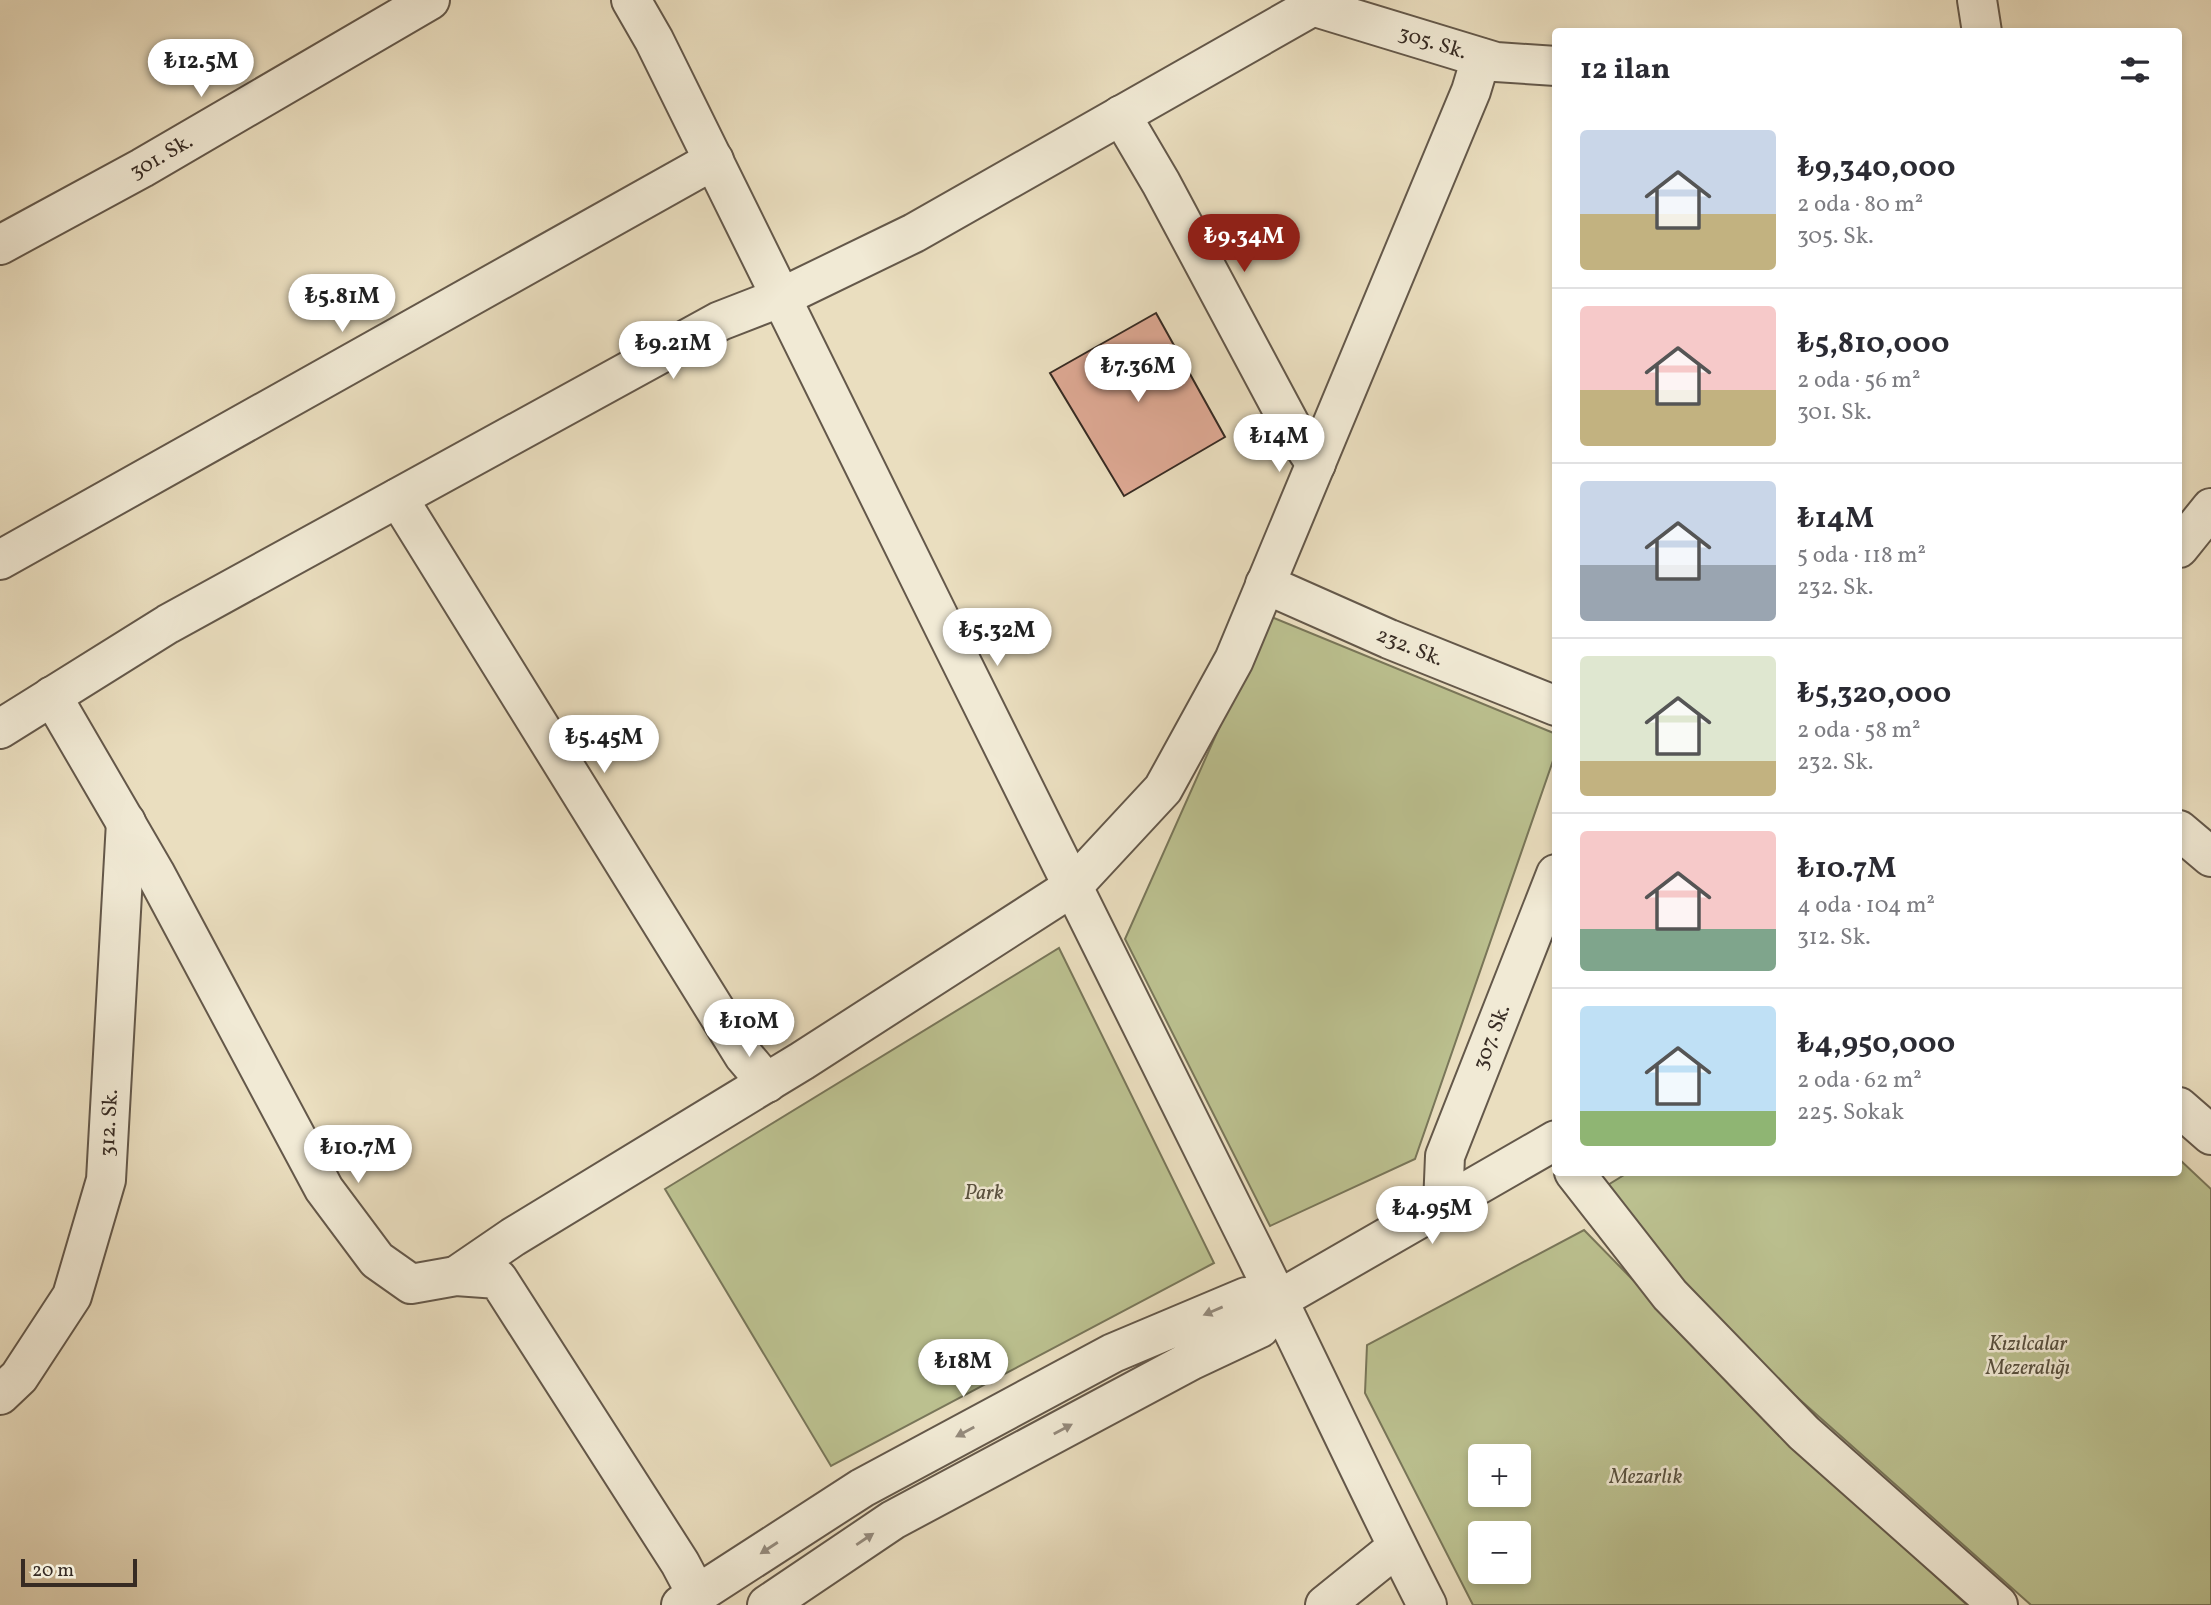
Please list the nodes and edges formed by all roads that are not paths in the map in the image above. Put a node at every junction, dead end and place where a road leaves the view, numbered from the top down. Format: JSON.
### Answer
{"nodes":[{"id":1,"x":430,"y":0,"type":"edge"},
{"id":2,"x":631,"y":0,"type":"edge"},
{"id":3,"x":1977,"y":0,"type":"edge"},
{"id":4,"x":1318,"y":3,"type":"edge"},
{"id":5,"x":1981,"y":28,"type":"edge"},
{"id":6,"x":1481,"y":58,"type":"junction"},
{"id":7,"x":1552,"y":66,"type":"edge"},
{"id":8,"x":1121,"y":115,"type":"junction"},
{"id":9,"x":714,"y":160,"type":"junction"},
{"id":10,"x":0,"y":245,"type":"edge"},
{"id":11,"x":782,"y":297,"type":"junction"},
{"id":12,"x":1315,"y":464,"type":"junction"},
{"id":13,"x":398,"y":498,"type":"junction"},
{"id":14,"x":2211,"y":508,"type":"edge"},
{"id":15,"x":2182,"y":544,"type":"edge"},
{"id":16,"x":0,"y":560,"type":"edge"},
{"id":17,"x":1265,"y":584,"type":"junction"},
{"id":18,"x":52,"y":696,"type":"junction"},
{"id":19,"x":1552,"y":704,"type":"edge"},
{"id":20,"x":0,"y":729,"type":"edge"},
{"id":21,"x":126,"y":822,"type":"junction"},
{"id":22,"x":2182,"y":833,"type":"edge"},
{"id":23,"x":2211,"y":857,"type":"edge"},
{"id":24,"x":1552,"y":884,"type":"edge"},
{"id":25,"x":1072,"y":887,"type":"junction"},
{"id":26,"x":767,"y":1083,"type":"junction"},
{"id":27,"x":2182,"y":1110,"type":"edge"},
{"id":28,"x":2211,"y":1135,"type":"edge"},
{"id":29,"x":1552,"y":1153,"type":"edge"},
{"id":30,"x":1580,"y":1176,"type":"edge"},
{"id":31,"x":1443,"y":1205,"type":"junction"},
{"id":32,"x":456,"y":1276,"type":"junction"},
{"id":33,"x":1278,"y":1300,"type":"junction"},
{"id":34,"x":0,"y":1395,"type":"edge"},
{"id":35,"x":1397,"y":1547,"type":"junction"},
{"id":36,"x":807,"y":1590,"type":"edge"},
{"id":37,"x":689,"y":1600,"type":"edge"},
{"id":38,"x":767,"y":1605,"type":"edge"},
{"id":39,"x":1325,"y":1605,"type":"edge"},
{"id":40,"x":1427,"y":1605,"type":"edge"},
{"id":41,"x":1998,"y":1605,"type":"edge"}],
"edges":[{"from":1,"to":10,"type":"street","name":"301. Sk."},
{"from":2,"to":9,"type":"street"},
{"from":3,"to":5,"type":"street"},
{"from":4,"to":6,"type":"street","name":"305. Sk."},
{"from":4,"to":8,"type":"street"},
{"from":6,"to":7,"type":"street","name":"305. Sk."},
{"from":6,"to":12,"type":"street"},
{"from":8,"to":11,"type":"street"},
{"from":8,"to":12,"type":"street"},
{"from":9,"to":11,"type":"street"},
{"from":9,"to":16,"type":"street"},
{"from":11,"to":13,"type":"street"},
{"from":11,"to":25,"type":"street"},
{"from":12,"to":17,"type":"street"},
{"from":13,"to":18,"type":"street"},
{"from":13,"to":26,"type":"street"},
{"from":14,"to":15,"type":"street"},
{"from":17,"to":19,"type":"street","name":"232. Sk."},
{"from":17,"to":25,"type":"street"},
{"from":18,"to":20,"type":"street"},
{"from":18,"to":21,"type":"street"},
{"from":21,"to":32,"type":"street"},
{"from":21,"to":34,"type":"street","name":"312. Sk."},
{"from":22,"to":23,"type":"street"},
{"from":24,"to":31,"type":"street","name":"307. Sk."},
{"from":25,"to":26,"type":"street"},
{"from":25,"to":33,"type":"street"},
{"from":26,"to":32,"type":"street"},
{"from":27,"to":28,"type":"street"},
{"from":29,"to":31,"type":"street"},
{"from":30,"to":41,"type":"street"},
{"from":31,"to":33,"type":"street"},
{"from":32,"to":37,"type":"street"},
{"from":33,"to":35,"type":"street"},
{"from":36,"to":33,"type":"street","one_way":true},
{"from":33,"to":37,"type":"street","one_way":true},
{"from":35,"to":39,"type":"street"},
{"from":35,"to":40,"type":"street"},
{"from":36,"to":38,"type":"street"}]}
